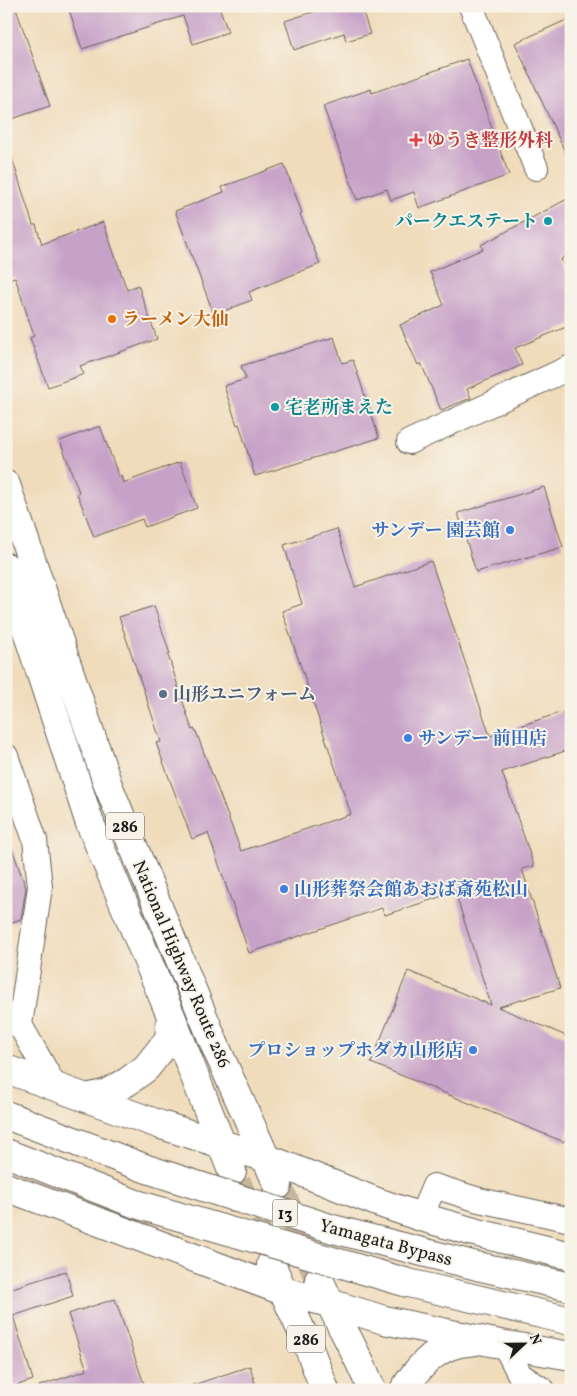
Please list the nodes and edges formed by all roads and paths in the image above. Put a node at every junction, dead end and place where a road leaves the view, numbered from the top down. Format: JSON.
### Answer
{"nodes":[{"id":1,"x":471,"y":6,"type":"edge"},
{"id":2,"x":536,"y":168,"type":"dead end"},
{"id":3,"x":569,"y":372,"type":"edge"},
{"id":4,"x":409,"y":442,"type":"dead end"},
{"id":5,"x":6,"y":485,"type":"edge"},
{"id":6,"x":6,"y":566,"type":"edge"},
{"id":7,"x":6,"y":756,"type":"edge"},
{"id":8,"x":171,"y":1016,"type":"junction"},
{"id":9,"x":13,"y":1023,"type":"edge"},
{"id":10,"x":6,"y":1069,"type":"edge"},
{"id":11,"x":55,"y":1087,"type":"junction"},
{"id":12,"x":86,"y":1098,"type":"junction"},
{"id":13,"x":6,"y":1115,"type":"edge"},
{"id":14,"x":222,"y":1143,"type":"junction"},
{"id":15,"x":6,"y":1154,"type":"edge"},
{"id":16,"x":266,"y":1158,"type":"junction"},
{"id":17,"x":232,"y":1171,"type":"tunnel mouth"},
{"id":18,"x":278,"y":1185,"type":"tunnel mouth"},
{"id":19,"x":6,"y":1187,"type":"edge"},
{"id":20,"x":421,"y":1217,"type":"junction"},
{"id":21,"x":571,"y":1220,"type":"edge"},
{"id":22,"x":571,"y":1256,"type":"edge"},
{"id":23,"x":271,"y":1264,"type":"tunnel mouth"},
{"id":24,"x":571,"y":1287,"type":"edge"},
{"id":25,"x":283,"y":1290,"type":"junction"},
{"id":26,"x":324,"y":1291,"type":"junction"},
{"id":27,"x":571,"y":1321,"type":"edge"},
{"id":28,"x":495,"y":1342,"type":"junction"},
{"id":29,"x":571,"y":1356,"type":"edge"},
{"id":30,"x":325,"y":1390,"type":"edge"},
{"id":31,"x":372,"y":1390,"type":"edge"},
{"id":32,"x":404,"y":1390,"type":"edge"},
{"id":33,"x":543,"y":1390,"type":"edge"}],
"edges":[{"from":1,"to":2,"type":"street"},
{"from":3,"to":4,"type":"street"},
{"from":5,"to":16,"type":"highway","name":"National Highway Route 286","number":"286"},
{"from":6,"to":8,"type":"highway","name":"National Highway Route 286","number":"286"},
{"from":7,"to":9,"type":"street"},
{"from":8,"to":12,"type":"highway"},
{"from":8,"to":14,"type":"highway","name":"National Highway Route 286","number":"286"},
{"from":9,"to":11,"type":"street"},
{"from":10,"to":11,"type":"highway"},
{"from":11,"to":12,"type":"highway"},
{"from":12,"to":14,"type":"highway"},
{"from":13,"to":24,"type":"highway","name":"Yamagata Bypass","number":"13","bridge":true},
{"from":14,"to":16,"type":"highway"},
{"from":14,"to":17,"type":"highway","name":"National Highway Route 286","number":"286"},
{"from":15,"to":27,"type":"highway","name":"Yamagata Bypass","number":"13","bridge":true},
{"from":16,"to":18,"type":"highway","name":"National Highway Route 286","number":"286"},
{"from":16,"to":20,"type":"highway"},
{"from":19,"to":25,"type":"highway"},
{"from":20,"to":21,"type":"street"},
{"from":20,"to":22,"type":"highway"},
{"from":23,"to":25,"type":"highway","number":"286"},
{"from":25,"to":26,"type":"highway"},
{"from":25,"to":30,"type":"highway","number":"286"},
{"from":26,"to":28,"type":"highway"},
{"from":26,"to":31,"type":"highway","number":"286"},
{"from":28,"to":29,"type":"highway"},
{"from":28,"to":32,"type":"highway"},
{"from":28,"to":33,"type":"street"}]}
